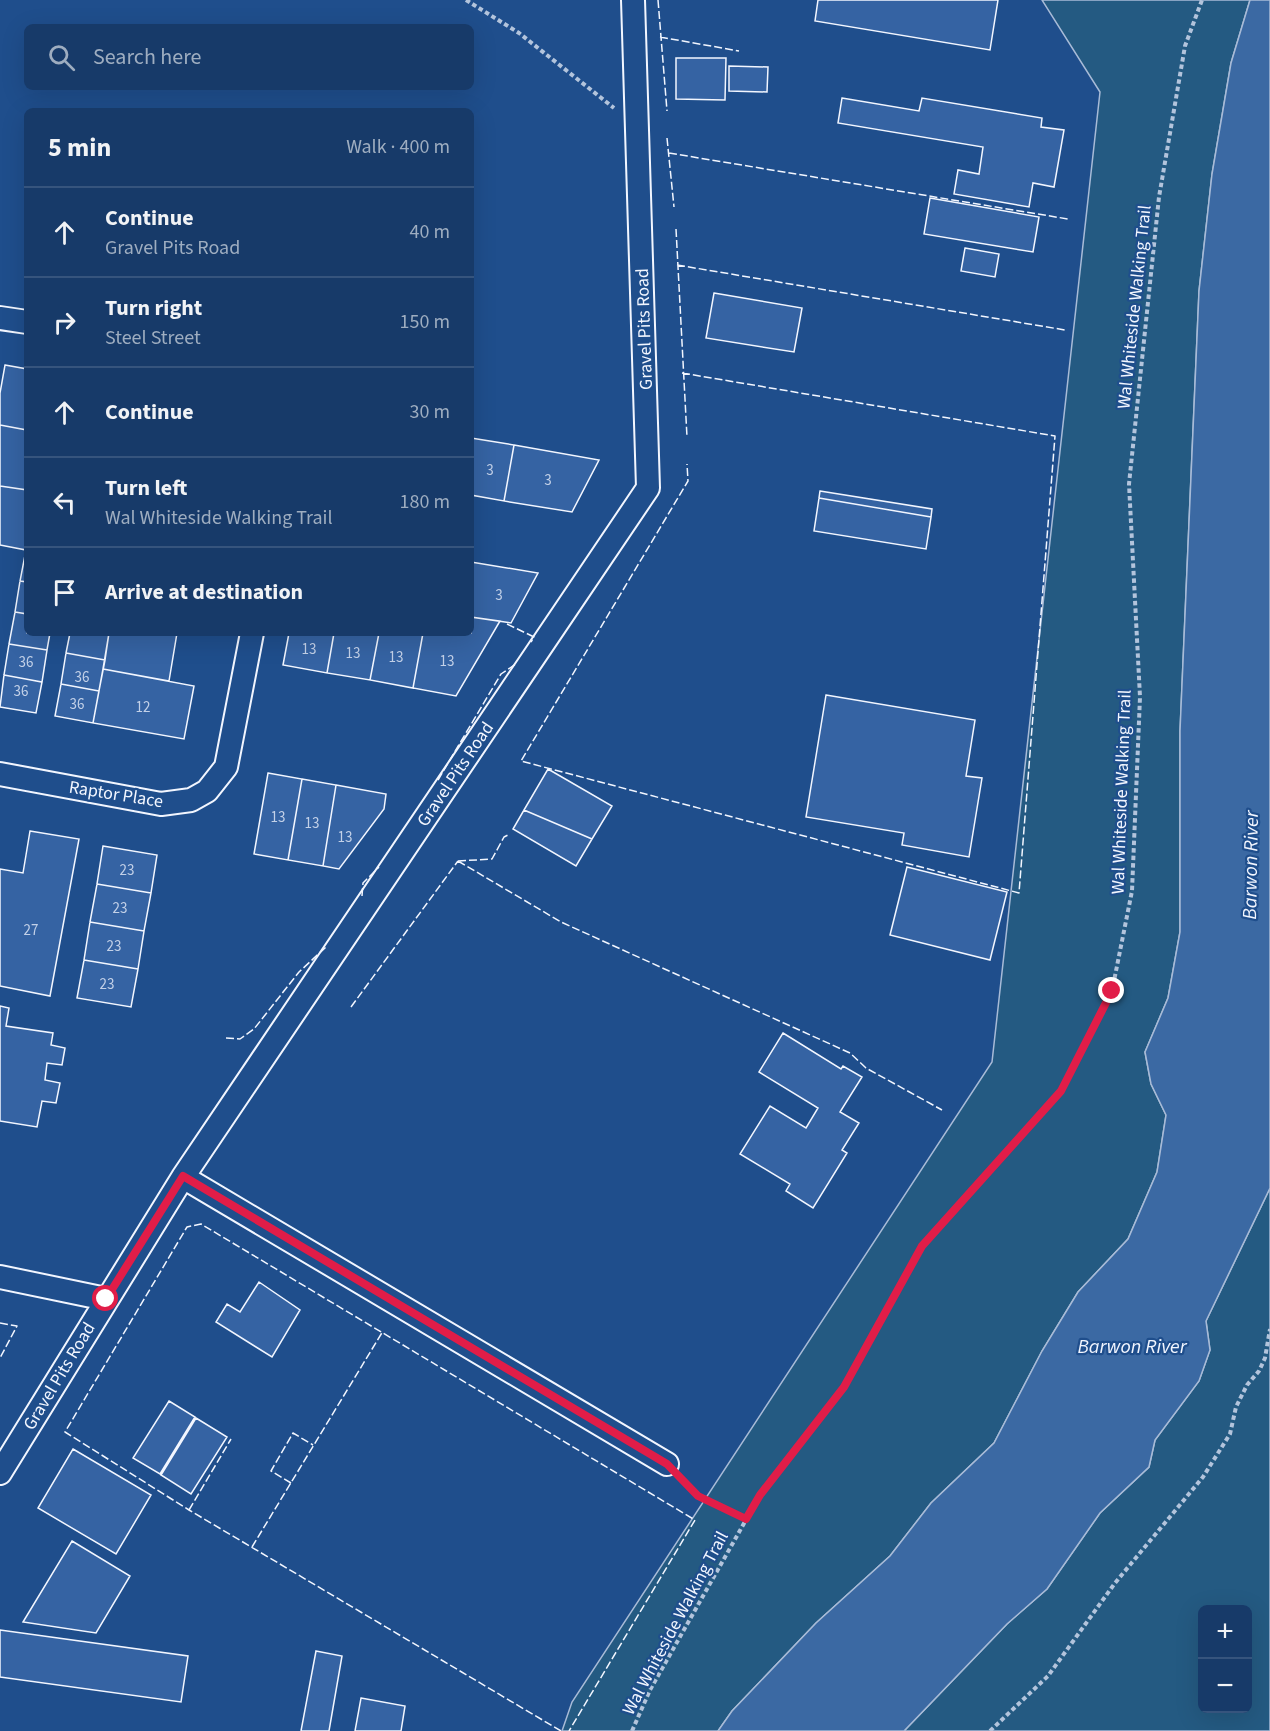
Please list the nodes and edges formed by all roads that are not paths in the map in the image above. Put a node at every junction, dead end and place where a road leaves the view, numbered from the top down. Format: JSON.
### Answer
{"nodes":[{"id":1,"x":633,"y":0,"type":"edge"},
{"id":2,"x":0,"y":318,"type":"edge"},
{"id":3,"x":24,"y":322,"type":"edge"},
{"id":4,"x":251,"y":636,"type":"edge"},
{"id":5,"x":0,"y":774,"type":"edge"},
{"id":6,"x":183,"y":1176,"type":"junction"},
{"id":7,"x":0,"y":1277,"type":"edge"},
{"id":8,"x":106,"y":1299,"type":"junction"},
{"id":9,"x":667,"y":1464,"type":"road end"},
{"id":10,"x":0,"y":1473,"type":"edge"}],
"edges":[{"from":1,"to":6,"type":"street","name":"Gravel Pits Road"},
{"from":2,"to":3,"type":"street"},
{"from":4,"to":5,"type":"street","name":"Raptor Place"},
{"from":6,"to":8,"type":"street","name":"Gravel Pits Road"},
{"from":6,"to":9,"type":"street"},
{"from":7,"to":8,"type":"street"},
{"from":8,"to":10,"type":"street","name":"Gravel Pits Road"}]}
